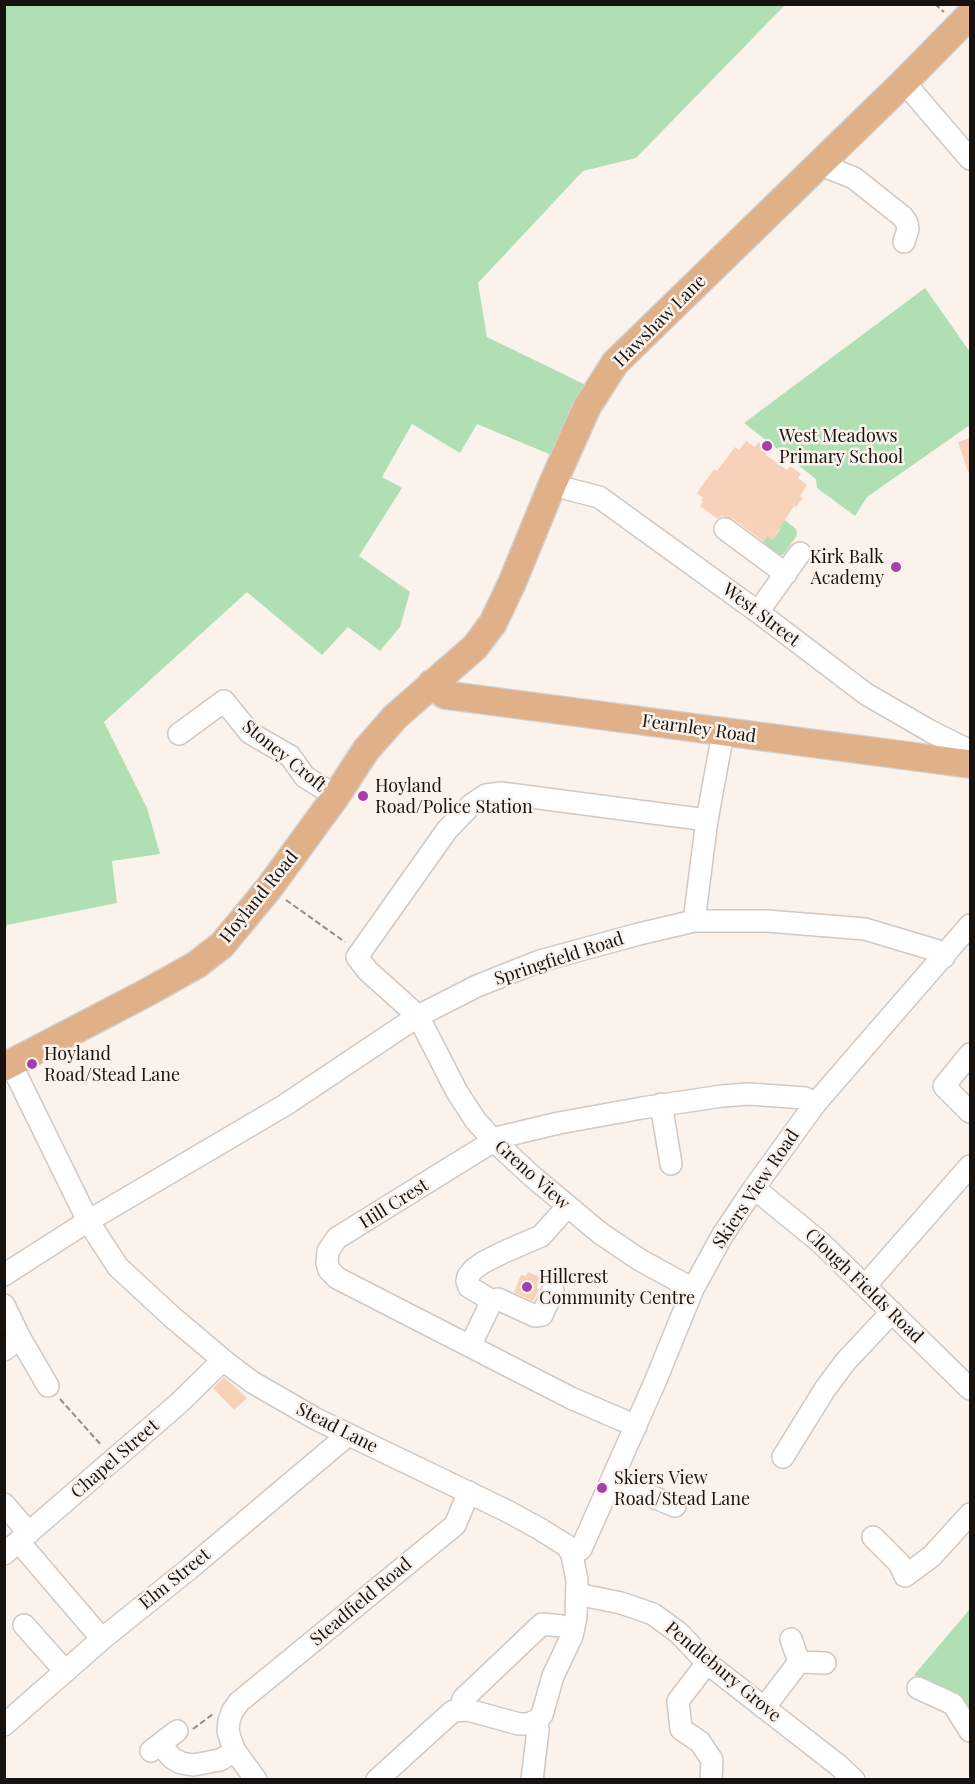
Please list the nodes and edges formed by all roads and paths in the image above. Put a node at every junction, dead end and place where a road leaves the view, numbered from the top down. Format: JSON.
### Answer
{"nodes":[{"id":1,"x":970,"y":15,"type":"edge"},
{"id":2,"x":904,"y":82,"type":"junction"},
{"id":3,"x":970,"y":159,"type":"edge"},
{"id":4,"x":819,"y":164,"type":"junction"},
{"id":5,"x":904,"y":242,"type":"dead end"},
{"id":6,"x":553,"y":483,"type":"junction"},
{"id":7,"x":725,"y":529,"type":"dead end"},
{"id":8,"x":800,"y":553,"type":"dead end"},
{"id":9,"x":786,"y":574,"type":"junction"},
{"id":10,"x":758,"y":612,"type":"junction"},
{"id":11,"x":431,"y":684,"type":"junction"},
{"id":12,"x":723,"y":733,"type":"junction"},
{"id":13,"x":179,"y":734,"type":"dead end"},
{"id":14,"x":970,"y":751,"type":"edge"},
{"id":15,"x":970,"y":764,"type":"edge"},
{"id":16,"x":336,"y":796,"type":"junction"},
{"id":17,"x":707,"y":820,"type":"junction"},
{"id":18,"x":269,"y":888,"type":"junction"},
{"id":19,"x":694,"y":921,"type":"junction"},
{"id":20,"x":970,"y":926,"type":"edge"},
{"id":21,"x":360,"y":953,"type":"junction"},
{"id":22,"x":944,"y":957,"type":"junction"},
{"id":23,"x":417,"y":1017,"type":"junction"},
{"id":24,"x":970,"y":1054,"type":"edge"},
{"id":25,"x":8,"y":1065,"type":"edge"},
{"id":26,"x":661,"y":1104,"type":"junction"},
{"id":27,"x":815,"y":1104,"type":"junction"},
{"id":28,"x":970,"y":1112,"type":"edge"},
{"id":29,"x":494,"y":1140,"type":"junction"},
{"id":30,"x":671,"y":1164,"type":"dead end"},
{"id":31,"x":970,"y":1166,"type":"edge"},
{"id":32,"x":754,"y":1188,"type":"junction"},
{"id":33,"x":567,"y":1206,"type":"junction"},
{"id":34,"x":88,"y":1221,"type":"junction"},
{"id":35,"x":4,"y":1275,"type":"edge"},
{"id":36,"x":865,"y":1286,"type":"junction"},
{"id":37,"x":693,"y":1289,"type":"junction"},
{"id":38,"x":553,"y":1290,"type":"dead end"},
{"id":39,"x":489,"y":1301,"type":"junction"},
{"id":40,"x":4,"y":1305,"type":"edge"},
{"id":41,"x":891,"y":1312,"type":"junction"},
{"id":42,"x":12,"y":1344,"type":"edge"},
{"id":43,"x":470,"y":1346,"type":"junction"},
{"id":44,"x":223,"y":1360,"type":"junction"},
{"id":45,"x":48,"y":1386,"type":"joint"},
{"id":46,"x":970,"y":1389,"type":"edge"},
{"id":47,"x":636,"y":1426,"type":"junction"},
{"id":48,"x":348,"y":1435,"type":"junction"},
{"id":49,"x":102,"y":1447,"type":"dead end"},
{"id":50,"x":783,"y":1457,"type":"dead end"},
{"id":51,"x":612,"y":1480,"type":"junction"},
{"id":52,"x":469,"y":1492,"type":"junction"},
{"id":53,"x":4,"y":1504,"type":"edge"},
{"id":54,"x":675,"y":1506,"type":"dead end"},
{"id":55,"x":970,"y":1514,"type":"edge"},
{"id":56,"x":873,"y":1537,"type":"dead end"},
{"id":57,"x":18,"y":1543,"type":"edge"},
{"id":58,"x":572,"y":1555,"type":"junction"},
{"id":59,"x":577,"y":1594,"type":"junction"},
{"id":60,"x":24,"y":1625,"type":"dead end"},
{"id":61,"x":561,"y":1626,"type":"dead end"},
{"id":62,"x":102,"y":1639,"type":"junction"},
{"id":63,"x":791,"y":1639,"type":"dead end"},
{"id":64,"x":799,"y":1662,"type":"junction"},
{"id":65,"x":707,"y":1663,"type":"junction"},
{"id":66,"x":825,"y":1663,"type":"dead end"},
{"id":67,"x":66,"y":1671,"type":"junction"},
{"id":68,"x":918,"y":1688,"type":"dead end"},
{"id":69,"x":239,"y":1702,"type":"junction"},
{"id":70,"x":764,"y":1708,"type":"junction"},
{"id":71,"x":461,"y":1709,"type":"junction"},
{"id":72,"x":537,"y":1720,"type":"junction"},
{"id":73,"x":4,"y":1725,"type":"edge"},
{"id":74,"x":970,"y":1731,"type":"edge"},
{"id":75,"x":163,"y":1742,"type":"joint"},
{"id":76,"x":235,"y":1751,"type":"junction"},
{"id":77,"x":256,"y":1779,"type":"edge"},
{"id":78,"x":377,"y":1779,"type":"edge"},
{"id":79,"x":532,"y":1779,"type":"edge"},
{"id":80,"x":711,"y":1779,"type":"edge"},
{"id":81,"x":854,"y":1779,"type":"edge"}],
"edges":[{"from":1,"to":2,"type":"main road","name":"Hawshaw Lane"},
{"from":2,"to":3,"type":"street"},
{"from":2,"to":4,"type":"main road","name":"Hawshaw Lane"},
{"from":4,"to":5,"type":"street"},
{"from":4,"to":6,"type":"main road","name":"Hawshaw Lane"},
{"from":6,"to":10,"type":"street","name":"West Street"},
{"from":6,"to":11,"type":"main road","name":"Hawshaw Lane"},
{"from":7,"to":9,"type":"street"},
{"from":8,"to":9,"type":"street"},
{"from":9,"to":10,"type":"street"},
{"from":10,"to":14,"type":"street","name":"West Street"},
{"from":11,"to":12,"type":"main road","name":"Fearnley Road"},
{"from":11,"to":16,"type":"main road","name":"Hoyland Road"},
{"from":12,"to":15,"type":"main road","name":"Fearnley Road"},
{"from":12,"to":17,"type":"street"},
{"from":13,"to":16,"type":"street","name":"Stoney Croft"},
{"from":16,"to":18,"type":"main road","name":"Hoyland Road"},
{"from":17,"to":19,"type":"street"},
{"from":17,"to":21,"type":"street"},
{"from":18,"to":21,"type":"path"},
{"from":18,"to":25,"type":"main road","name":"Hoyland Road"},
{"from":19,"to":22,"type":"street","name":"Springfield Road"},
{"from":19,"to":23,"type":"street","name":"Springfield Road"},
{"from":20,"to":22,"type":"street","name":"Skiers View Road"},
{"from":21,"to":23,"type":"street","name":"Greno View"},
{"from":22,"to":27,"type":"street","name":"Skiers View Road"},
{"from":23,"to":29,"type":"street","name":"Greno View"},
{"from":23,"to":34,"type":"street","name":"Springfield Road"},
{"from":24,"to":28,"type":"street"},
{"from":25,"to":34,"type":"street","name":"Stead Lane"},
{"from":26,"to":27,"type":"street","name":"Hill Crest"},
{"from":26,"to":29,"type":"street","name":"Hill Crest"},
{"from":26,"to":30,"type":"street"},
{"from":27,"to":32,"type":"street","name":"Skiers View Road"},
{"from":29,"to":33,"type":"street","name":"Greno View"},
{"from":29,"to":43,"type":"street","name":"Hill Crest"},
{"from":31,"to":36,"type":"street"},
{"from":32,"to":36,"type":"street","name":"Clough Fields Road"},
{"from":32,"to":37,"type":"street","name":"Skiers View Road"},
{"from":33,"to":37,"type":"street","name":"Greno View"},
{"from":33,"to":39,"type":"street"},
{"from":34,"to":35,"type":"street","name":"Springfield Road"},
{"from":34,"to":44,"type":"street","name":"Stead Lane"},
{"from":36,"to":41,"type":"street","name":"Clough Fields Road"},
{"from":37,"to":47,"type":"street","name":"Skiers View Road"},
{"from":38,"to":39,"type":"street"},
{"from":39,"to":43,"type":"street"},
{"from":40,"to":42,"type":"street"},
{"from":41,"to":46,"type":"street","name":"Clough Fields Road"},
{"from":41,"to":50,"type":"street"},
{"from":42,"to":45,"type":"street"},
{"from":43,"to":47,"type":"street","name":"Hill Crest"},
{"from":44,"to":48,"type":"street","name":"Stead Lane"},
{"from":44,"to":57,"type":"street","name":"Chapel Street"},
{"from":45,"to":49,"type":"path"},
{"from":47,"to":51,"type":"street","name":"Skiers View Road"},
{"from":48,"to":52,"type":"street","name":"Stead Lane"},
{"from":48,"to":62,"type":"street","name":"Elm Street"},
{"from":51,"to":54,"type":"street"},
{"from":51,"to":58,"type":"street","name":"Skiers View Road"},
{"from":52,"to":58,"type":"street","name":"Stead Lane"},
{"from":52,"to":69,"type":"street","name":"Steadfield Road"},
{"from":53,"to":57,"type":"street"},
{"from":55,"to":56,"type":"street"},
{"from":57,"to":62,"type":"street"},
{"from":58,"to":59,"type":"street"},
{"from":59,"to":65,"type":"street","name":"Pendlebury Grove"},
{"from":59,"to":72,"type":"street"},
{"from":60,"to":67,"type":"street"},
{"from":61,"to":71,"type":"street"},
{"from":62,"to":67,"type":"street","name":"Elm Street"},
{"from":63,"to":64,"type":"street"},
{"from":64,"to":66,"type":"street"},
{"from":64,"to":70,"type":"street"},
{"from":65,"to":70,"type":"street","name":"Pendlebury Grove"},
{"from":65,"to":80,"type":"street"},
{"from":67,"to":73,"type":"street","name":"Elm Street"},
{"from":68,"to":74,"type":"street"},
{"from":69,"to":75,"type":"path"},
{"from":69,"to":76,"type":"street","name":"Steadfield Road"},
{"from":70,"to":81,"type":"street","name":"Pendlebury Grove"},
{"from":71,"to":72,"type":"street"},
{"from":71,"to":78,"type":"street"},
{"from":72,"to":79,"type":"street"},
{"from":75,"to":76,"type":"street"},
{"from":76,"to":77,"type":"street","name":"Steadfield Road"}]}
